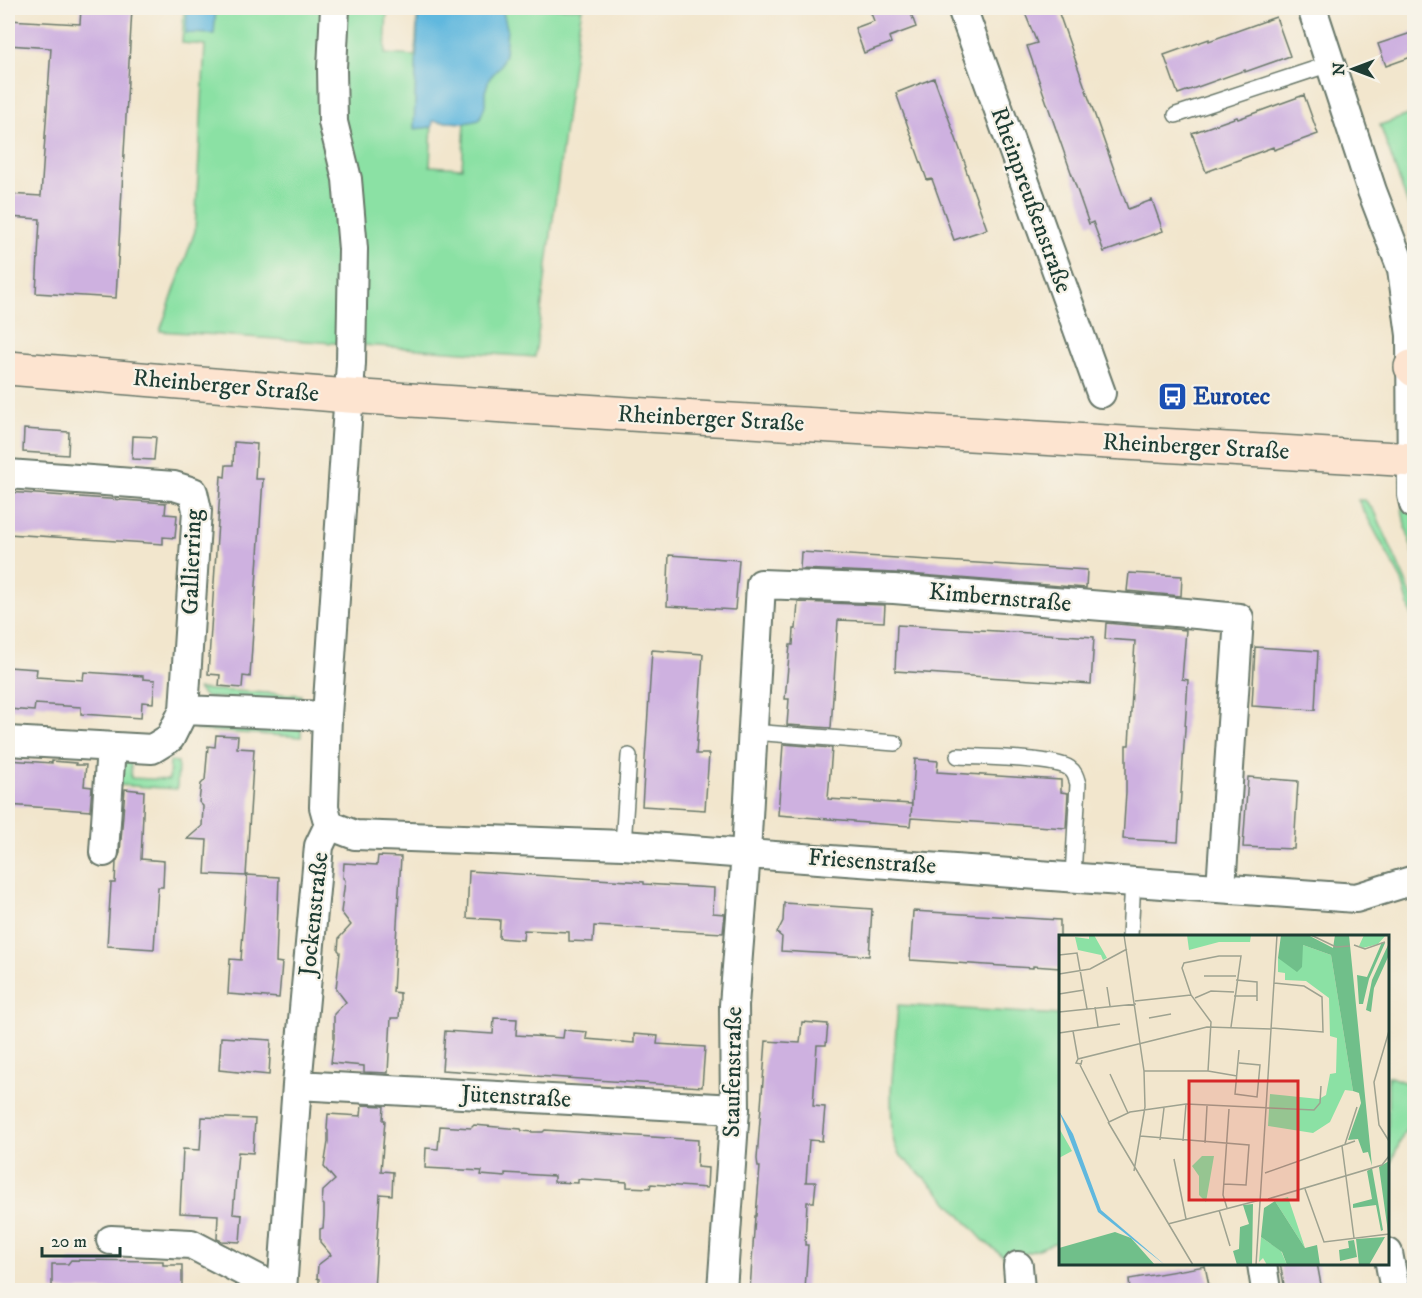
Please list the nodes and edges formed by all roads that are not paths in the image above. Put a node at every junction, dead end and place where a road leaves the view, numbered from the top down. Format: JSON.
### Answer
{"nodes":[{"id":1,"x":335,"y":8,"type":"edge"},
{"id":2,"x":962,"y":8,"type":"edge"},
{"id":3,"x":1311,"y":8,"type":"edge"},
{"id":4,"x":1330,"y":64,"type":"junction"},
{"id":5,"x":1176,"y":115,"type":"dead end"},
{"id":6,"x":8,"y":368,"type":"edge"},
{"id":7,"x":1413,"y":368,"type":"edge"},
{"id":8,"x":1101,"y":393,"type":"dead end"},
{"id":9,"x":348,"y":396,"type":"junction"},
{"id":10,"x":1414,"y":459,"type":"edge"},
{"id":11,"x":8,"y":474,"type":"edge"},
{"id":12,"x":1414,"y":504,"type":"edge"},
{"id":13,"x":184,"y":710,"type":"junction"},
{"id":14,"x":327,"y":716,"type":"junction"},
{"id":15,"x":752,"y":732,"type":"junction"},
{"id":16,"x":8,"y":741,"type":"edge"},
{"id":17,"x":895,"y":743,"type":"dead end"},
{"id":18,"x":111,"y":747,"type":"junction"},
{"id":19,"x":629,"y":756,"type":"dead end"},
{"id":20,"x":958,"y":756,"type":"dead end"},
{"id":21,"x":329,"y":825,"type":"junction"},
{"id":22,"x":623,"y":845,"type":"junction"},
{"id":23,"x":104,"y":852,"type":"dead end"},
{"id":24,"x":746,"y":853,"type":"junction"},
{"id":25,"x":1073,"y":877,"type":"junction"},
{"id":26,"x":1414,"y":880,"type":"edge"},
{"id":27,"x":1132,"y":881,"type":"junction"},
{"id":28,"x":1221,"y":888,"type":"junction"},
{"id":29,"x":1130,"y":935,"type":"edge"},
{"id":30,"x":297,"y":1085,"type":"junction"},
{"id":31,"x":735,"y":1109,"type":"junction"},
{"id":32,"x":111,"y":1240,"type":"dead end"},
{"id":33,"x":1389,"y":1258,"type":"edge"},
{"id":34,"x":1262,"y":1265,"type":"edge"},
{"id":35,"x":272,"y":1290,"type":"edge"},
{"id":36,"x":282,"y":1290,"type":"edge"},
{"id":37,"x":722,"y":1290,"type":"edge"},
{"id":38,"x":1266,"y":1290,"type":"edge"},
{"id":39,"x":1395,"y":1290,"type":"edge"}],
"edges":[{"from":1,"to":9,"type":"street","name":"Jockenstraße"},
{"from":2,"to":8,"type":"street","name":"Rheinpreußenstraße"},
{"from":3,"to":4,"type":"street"},
{"from":4,"to":5,"type":"lane"},
{"from":4,"to":7,"type":"street"},
{"from":6,"to":9,"type":"main road","name":"Rheinberger Straße"},
{"from":7,"to":10,"type":"street"},
{"from":9,"to":10,"type":"main road","name":"Rheinberger Straße"},
{"from":9,"to":14,"type":"street","name":"Jockenstraße"},
{"from":10,"to":12,"type":"street"},
{"from":11,"to":13,"type":"street","name":"Gallierring"},
{"from":13,"to":14,"type":"street"},
{"from":13,"to":18,"type":"street","name":"Gallierring"},
{"from":14,"to":21,"type":"street","name":"Jockenstraße"},
{"from":15,"to":17,"type":"lane"},
{"from":15,"to":24,"type":"street","name":"Kimbernstraße"},
{"from":15,"to":28,"type":"street","name":"Kimbernstraße"},
{"from":16,"to":18,"type":"street","name":"Gallierring"},
{"from":18,"to":23,"type":"street"},
{"from":19,"to":22,"type":"lane"},
{"from":20,"to":25,"type":"lane"},
{"from":21,"to":22,"type":"street","name":"Friesenstraße"},
{"from":21,"to":30,"type":"street","name":"Jockenstraße"},
{"from":22,"to":24,"type":"street","name":"Friesenstraße"},
{"from":24,"to":25,"type":"street","name":"Friesenstraße"},
{"from":24,"to":31,"type":"street","name":"Staufenstraße"},
{"from":25,"to":27,"type":"street","name":"Friesenstraße"},
{"from":26,"to":28,"type":"street","name":"Friesenstraße"},
{"from":27,"to":28,"type":"street","name":"Friesenstraße"},
{"from":27,"to":29,"type":"lane"},
{"from":30,"to":31,"type":"street","name":"Jütenstraße"},
{"from":30,"to":36,"type":"street","name":"Jockenstraße"},
{"from":31,"to":37,"type":"street","name":"Staufenstraße"},
{"from":32,"to":35,"type":"street"},
{"from":33,"to":39,"type":"street"},
{"from":34,"to":38,"type":"street"}]}
